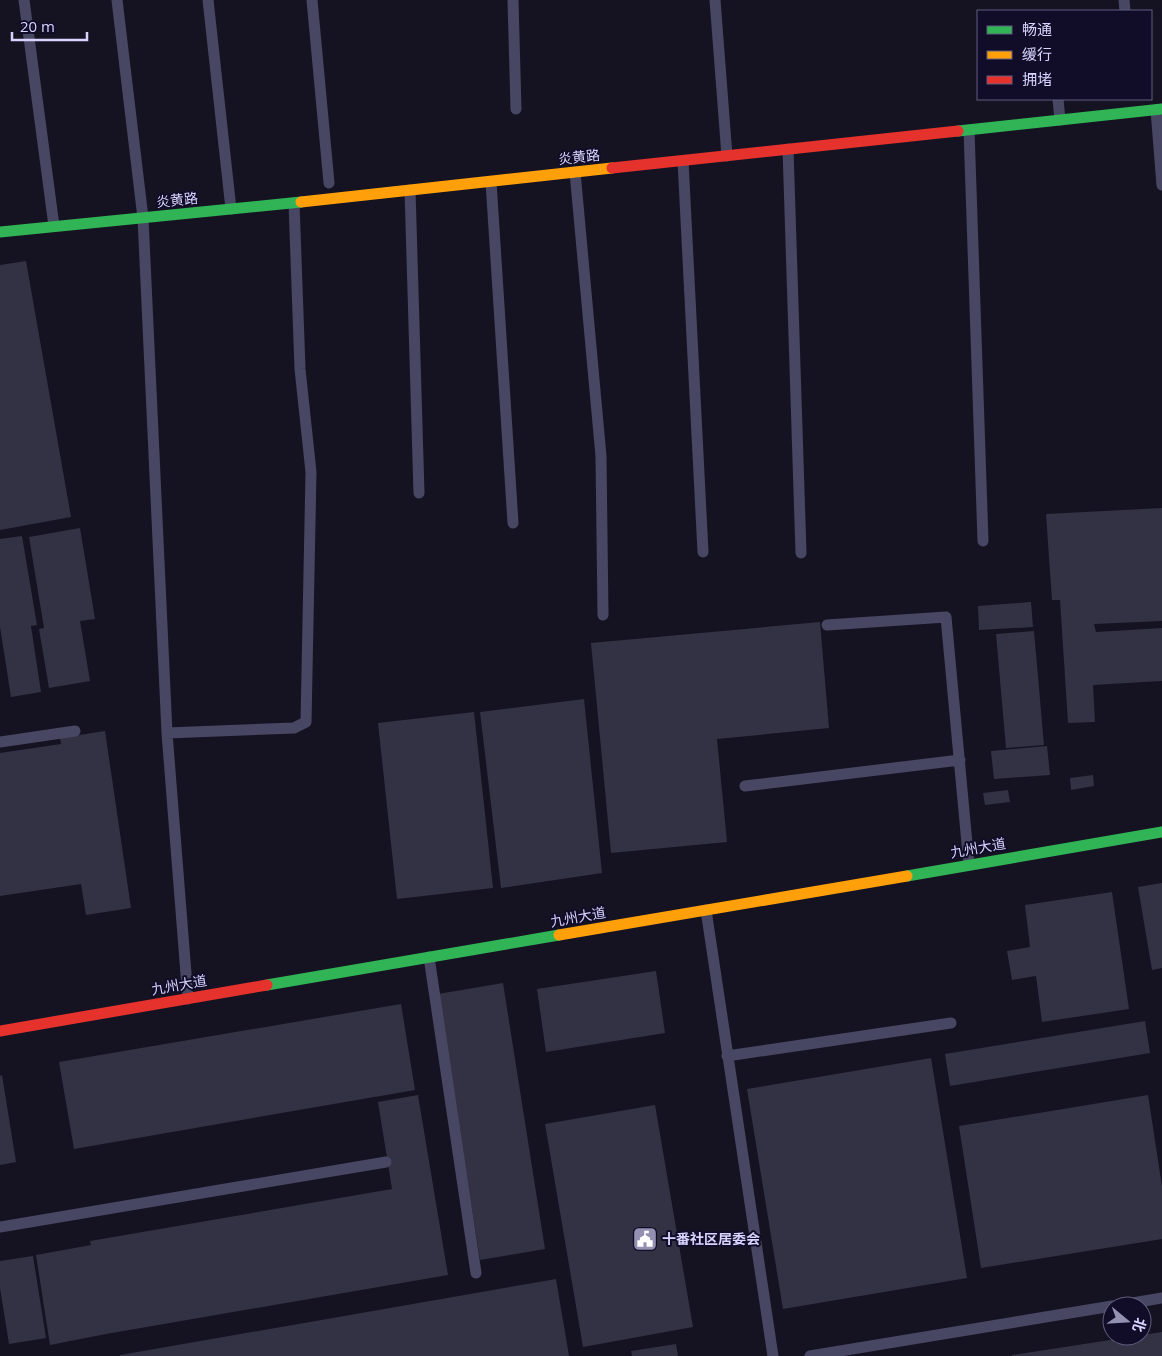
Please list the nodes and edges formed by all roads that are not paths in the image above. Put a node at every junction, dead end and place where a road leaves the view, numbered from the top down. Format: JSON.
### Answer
{"nodes":[{"id":1,"x":24,"y":0,"type":"edge"},
{"id":2,"x":117,"y":0,"type":"edge"},
{"id":3,"x":208,"y":0,"type":"edge"},
{"id":4,"x":312,"y":0,"type":"edge"},
{"id":5,"x":513,"y":0,"type":"edge"},
{"id":6,"x":715,"y":0,"type":"edge"},
{"id":7,"x":1058,"y":100,"type":"edge"},
{"id":8,"x":1132,"y":100,"type":"edge"},
{"id":9,"x":516,"y":109,"type":"dead end"},
{"id":10,"x":1159,"y":110,"type":"edge"},
{"id":11,"x":1133,"y":112,"type":"junction"},
{"id":12,"x":1060,"y":120,"type":"junction"},
{"id":13,"x":969,"y":130,"type":"junction"},
{"id":14,"x":788,"y":149,"type":"junction"},
{"id":15,"x":727,"y":156,"type":"junction"},
{"id":16,"x":684,"y":161,"type":"junction"},
{"id":17,"x":575,"y":172,"type":"junction"},
{"id":18,"x":491,"y":182,"type":"junction"},
{"id":19,"x":329,"y":183,"type":"dead end"},
{"id":20,"x":1162,"y":185,"type":"edge"},
{"id":21,"x":410,"y":190,"type":"junction"},
{"id":22,"x":294,"y":203,"type":"junction"},
{"id":23,"x":231,"y":209,"type":"junction"},
{"id":24,"x":143,"y":218,"type":"junction"},
{"id":25,"x":54,"y":227,"type":"junction"},
{"id":26,"x":0,"y":232,"type":"edge"},
{"id":27,"x":419,"y":493,"type":"dead end"},
{"id":28,"x":513,"y":523,"type":"dead end"},
{"id":29,"x":983,"y":541,"type":"dead end"},
{"id":30,"x":703,"y":552,"type":"dead end"},
{"id":31,"x":801,"y":553,"type":"dead end"},
{"id":32,"x":603,"y":615,"type":"dead end"},
{"id":33,"x":827,"y":625,"type":"dead end"},
{"id":34,"x":75,"y":731,"type":"dead end"},
{"id":35,"x":167,"y":733,"type":"junction"},
{"id":36,"x":0,"y":742,"type":"edge"},
{"id":37,"x":960,"y":760,"type":"junction"},
{"id":38,"x":745,"y":786,"type":"dead end"},
{"id":39,"x":1162,"y":832,"type":"edge"},
{"id":40,"x":969,"y":865,"type":"junction"},
{"id":41,"x":706,"y":910,"type":"junction"},
{"id":42,"x":429,"y":957,"type":"junction"},
{"id":43,"x":188,"y":998,"type":"junction"},
{"id":44,"x":951,"y":1023,"type":"dead end"},
{"id":45,"x":0,"y":1031,"type":"edge"},
{"id":46,"x":727,"y":1056,"type":"junction"},
{"id":47,"x":386,"y":1162,"type":"dead end"},
{"id":48,"x":0,"y":1227,"type":"edge"},
{"id":49,"x":476,"y":1273,"type":"dead end"},
{"id":50,"x":1102,"y":1308,"type":"edge"},
{"id":51,"x":773,"y":1356,"type":"edge"},
{"id":52,"x":810,"y":1356,"type":"edge"}],
"edges":[{"from":1,"to":25,"type":"lane"},
{"from":2,"to":24,"type":"lane"},
{"from":3,"to":23,"type":"lane"},
{"from":4,"to":19,"type":"lane"},
{"from":5,"to":9,"type":"lane"},
{"from":6,"to":15,"type":"lane"},
{"from":7,"to":12,"type":"lane"},
{"from":8,"to":11,"type":"lane"},
{"from":10,"to":11,"type":"street","name":"炎黄路"},
{"from":10,"to":20,"type":"lane"},
{"from":11,"to":12,"type":"street","name":"炎黄路"},
{"from":12,"to":13,"type":"street","name":"炎黄路"},
{"from":13,"to":14,"type":"street","name":"炎黄路"},
{"from":13,"to":29,"type":"lane"},
{"from":14,"to":15,"type":"street","name":"炎黄路"},
{"from":14,"to":31,"type":"lane"},
{"from":15,"to":16,"type":"street","name":"炎黄路"},
{"from":16,"to":17,"type":"street","name":"炎黄路"},
{"from":16,"to":30,"type":"lane"},
{"from":17,"to":18,"type":"street","name":"炎黄路"},
{"from":17,"to":32,"type":"lane"},
{"from":18,"to":21,"type":"street","name":"炎黄路"},
{"from":18,"to":28,"type":"lane"},
{"from":21,"to":22,"type":"street","name":"炎黄路"},
{"from":21,"to":27,"type":"lane"},
{"from":22,"to":23,"type":"street","name":"炎黄路"},
{"from":22,"to":35,"type":"lane"},
{"from":23,"to":24,"type":"street","name":"炎黄路"},
{"from":24,"to":25,"type":"street","name":"炎黄路"},
{"from":24,"to":35,"type":"lane"},
{"from":25,"to":26,"type":"street","name":"炎黄路"},
{"from":33,"to":37,"type":"lane"},
{"from":34,"to":36,"type":"lane"},
{"from":35,"to":43,"type":"lane"},
{"from":37,"to":38,"type":"lane"},
{"from":37,"to":40,"type":"lane"},
{"from":39,"to":40,"type":"street","name":"九州大道"},
{"from":40,"to":41,"type":"street","name":"九州大道"},
{"from":41,"to":42,"type":"street","name":"九州大道"},
{"from":41,"to":46,"type":"lane"},
{"from":42,"to":43,"type":"street","name":"九州大道"},
{"from":42,"to":49,"type":"lane"},
{"from":43,"to":45,"type":"street","name":"九州大道"},
{"from":44,"to":46,"type":"lane"},
{"from":46,"to":51,"type":"lane"},
{"from":47,"to":48,"type":"lane"},
{"from":50,"to":52,"type":"lane"}]}
